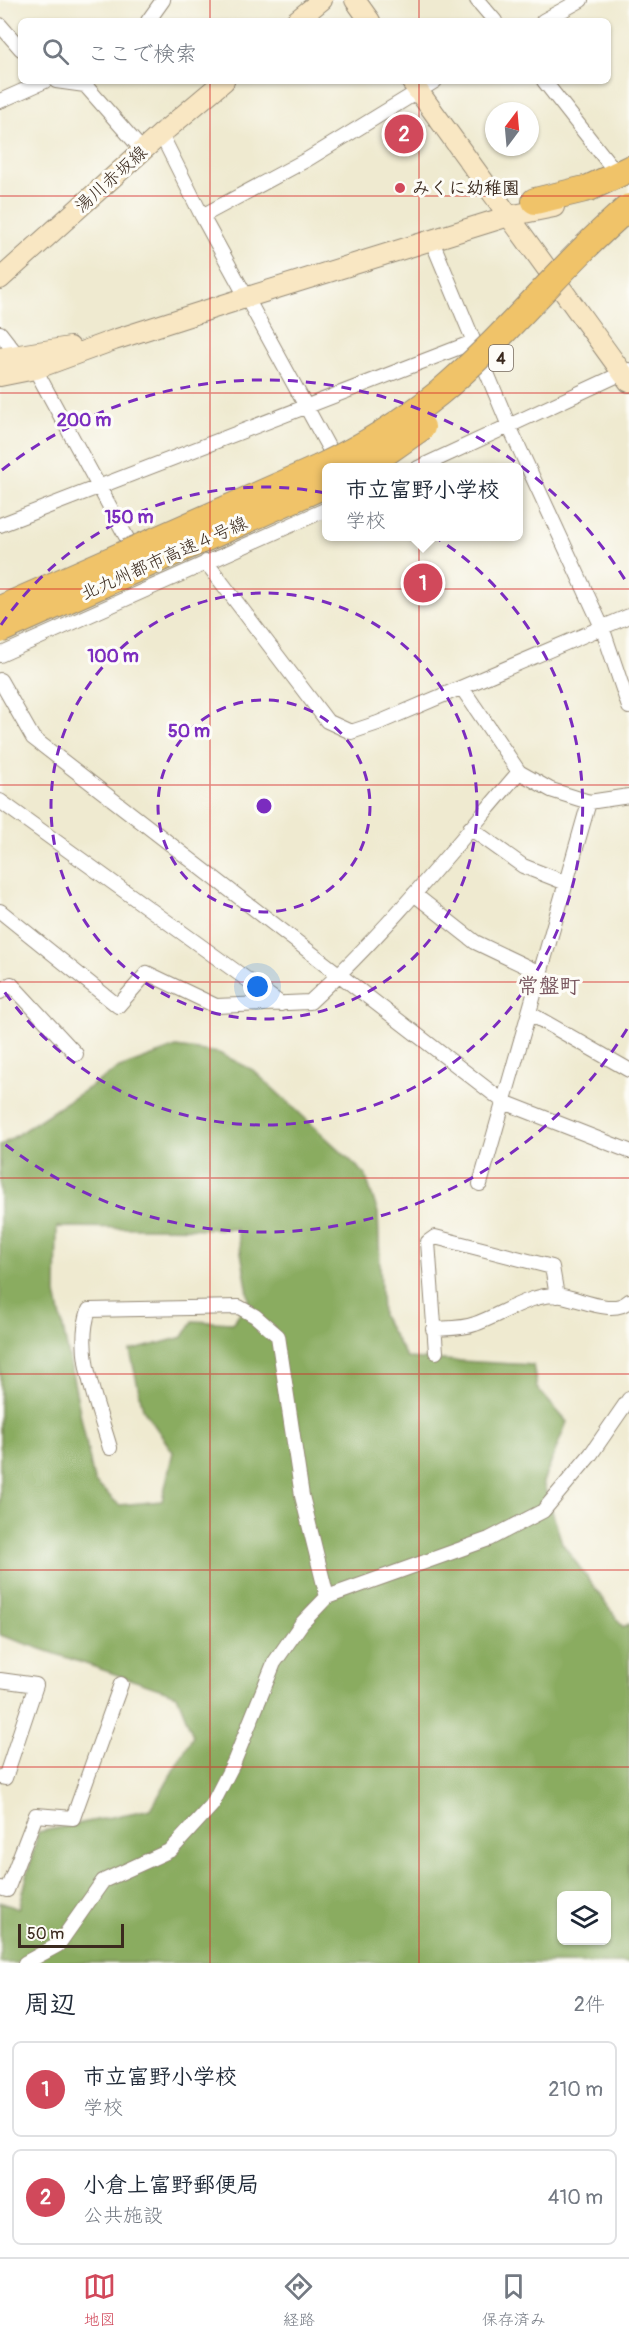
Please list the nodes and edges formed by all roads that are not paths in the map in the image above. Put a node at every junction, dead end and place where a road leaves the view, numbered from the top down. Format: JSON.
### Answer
{"nodes":[{"id":1,"x":163,"y":0,"type":"edge"},
{"id":2,"x":322,"y":0,"type":"edge"},
{"id":3,"x":355,"y":0,"type":"edge"},
{"id":4,"x":477,"y":0,"type":"edge"},
{"id":5,"x":581,"y":0,"type":"edge"},
{"id":6,"x":150,"y":18,"type":"edge"},
{"id":7,"x":300,"y":18,"type":"edge"},
{"id":8,"x":368,"y":18,"type":"edge"},
{"id":9,"x":492,"y":18,"type":"edge"},
{"id":10,"x":548,"y":18,"type":"edge"},
{"id":11,"x":0,"y":25,"type":"edge"},
{"id":12,"x":18,"y":46,"type":"edge"},
{"id":13,"x":38,"y":84,"type":"edge"},
{"id":14,"x":88,"y":84,"type":"edge"},
{"id":15,"x":220,"y":84,"type":"edge"},
{"id":16,"x":421,"y":84,"type":"edge"},
{"id":17,"x":547,"y":84,"type":"edge"},
{"id":18,"x":0,"y":101,"type":"edge"},
{"id":19,"x":161,"y":134,"type":"junction"},
{"id":20,"x":143,"y":151,"type":"junction"},
{"id":21,"x":629,"y":155,"type":"edge"},
{"id":22,"x":623,"y":173,"type":"edge"},
{"id":23,"x":588,"y":198,"type":"joint"},
{"id":24,"x":535,"y":201,"type":"joint"},
{"id":25,"x":629,"y":207,"type":"edge"},
{"id":26,"x":202,"y":216,"type":"junction"},
{"id":27,"x":509,"y":216,"type":"junction"},
{"id":28,"x":629,"y":221,"type":"edge"},
{"id":29,"x":629,"y":230,"type":"edge"},
{"id":30,"x":432,"y":241,"type":"junction"},
{"id":31,"x":0,"y":279,"type":"edge"},
{"id":32,"x":558,"y":284,"type":"junction"},
{"id":33,"x":248,"y":297,"type":"junction"},
{"id":34,"x":0,"y":333,"type":"edge"},
{"id":35,"x":114,"y":340,"type":"junction"},
{"id":36,"x":473,"y":342,"type":"junction"},
{"id":37,"x":9,"y":357,"type":"edge"},
{"id":38,"x":35,"y":369,"type":"junction"},
{"id":39,"x":627,"y":375,"type":"edge"},
{"id":40,"x":0,"y":376,"type":"edge"},
{"id":41,"x":307,"y":409,"type":"junction"},
{"id":42,"x":509,"y":426,"type":"junction"},
{"id":43,"x":329,"y":463,"type":"edge"},
{"id":44,"x":336,"y":463,"type":"edge"},
{"id":45,"x":366,"y":463,"type":"edge"},
{"id":46,"x":429,"y":463,"type":"edge"},
{"id":47,"x":322,"y":466,"type":"edge"},
{"id":48,"x":322,"y":486,"type":"edge"},
{"id":49,"x":99,"y":488,"type":"junction"},
{"id":50,"x":322,"y":511,"type":"edge"},
{"id":51,"x":0,"y":525,"type":"edge"},
{"id":52,"x":206,"y":562,"type":"junction"},
{"id":53,"x":153,"y":587,"type":"junction"},
{"id":54,"x":0,"y":609,"type":"edge"},
{"id":55,"x":629,"y":616,"type":"edge"},
{"id":56,"x":602,"y":627,"type":"junction"},
{"id":57,"x":0,"y":630,"type":"edge"},
{"id":58,"x":0,"y":655,"type":"edge"},
{"id":59,"x":0,"y":680,"type":"edge"},
{"id":60,"x":462,"y":688,"type":"junction"},
{"id":61,"x":629,"y":708,"type":"edge"},
{"id":62,"x":519,"y":772,"type":"junction"},
{"id":63,"x":629,"y":796,"type":"edge"},
{"id":64,"x":0,"y":801,"type":"edge"},
{"id":65,"x":589,"y":802,"type":"junction"},
{"id":66,"x":470,"y":828,"type":"junction"},
{"id":67,"x":566,"y":883,"type":"junction"},
{"id":68,"x":414,"y":894,"type":"junction"},
{"id":69,"x":0,"y":911,"type":"edge"},
{"id":70,"x":540,"y":973,"type":"junction"},
{"id":71,"x":341,"y":974,"type":"junction"},
{"id":72,"x":0,"y":992,"type":"edge"},
{"id":73,"x":281,"y":1004,"type":"junction"},
{"id":74,"x":529,"y":1013,"type":"junction"},
{"id":75,"x":76,"y":1054,"type":"dead end"},
{"id":76,"x":629,"y":1070,"type":"edge"},
{"id":77,"x":504,"y":1102,"type":"junction"},
{"id":78,"x":629,"y":1151,"type":"edge"},
{"id":79,"x":480,"y":1184,"type":"dead end"},
{"id":80,"x":557,"y":1296,"type":"junction"},
{"id":81,"x":629,"y":1301,"type":"edge"},
{"id":82,"x":433,"y":1329,"type":"junction"},
{"id":83,"x":436,"y":1352,"type":"dead end"},
{"id":84,"x":629,"y":1399,"type":"edge"},
{"id":85,"x":110,"y":1448,"type":"dead end"},
{"id":86,"x":327,"y":1597,"type":"junction"},
{"id":87,"x":0,"y":1680,"type":"edge"},
{"id":88,"x":121,"y":1684,"type":"dead end"},
{"id":89,"x":0,"y":1777,"type":"edge"},
{"id":90,"x":0,"y":1888,"type":"edge"},
{"id":91,"x":25,"y":1963,"type":"edge"}],
"edges":[{"from":1,"to":6,"type":"street"},
{"from":2,"to":7,"type":"street"},
{"from":3,"to":8,"type":"street"},
{"from":4,"to":9,"type":"street"},
{"from":5,"to":10,"type":"street"},
{"from":11,"to":12,"type":"street"},
{"from":13,"to":18,"type":"street"},
{"from":14,"to":20,"type":"street"},
{"from":15,"to":19,"type":"street","name":"湯川赤坂線"},
{"from":16,"to":26,"type":"street"},
{"from":16,"to":27,"type":"street"},
{"from":17,"to":22,"type":"street"},
{"from":19,"to":20,"type":"street","name":"湯川赤坂線"},
{"from":19,"to":26,"type":"street"},
{"from":20,"to":31,"type":"street","name":"湯川赤坂線"},
{"from":21,"to":22,"type":"street"},
{"from":22,"to":23,"type":"highway"},
{"from":22,"to":24,"type":"highway"},
{"from":23,"to":27,"type":"street"},
{"from":24,"to":27,"type":"street"},
{"from":25,"to":43,"type":"highway","name":"北九州都市高速４号線","number":"4","bridge":true},
{"from":26,"to":33,"type":"street"},
{"from":27,"to":30,"type":"street"},
{"from":27,"to":32,"type":"street"},
{"from":28,"to":32,"type":"street"},
{"from":29,"to":45,"type":"highway","number":"4","bridge":true},
{"from":30,"to":33,"type":"street"},
{"from":30,"to":36,"type":"street"},
{"from":32,"to":39,"type":"street"},
{"from":33,"to":35,"type":"street"},
{"from":33,"to":41,"type":"street"},
{"from":34,"to":37,"type":"street"},
{"from":35,"to":37,"type":"street"},
{"from":35,"to":38,"type":"street"},
{"from":36,"to":41,"type":"street"},
{"from":36,"to":42,"type":"street"},
{"from":38,"to":40,"type":"street"},
{"from":38,"to":49,"type":"street"},
{"from":39,"to":42,"type":"street"},
{"from":41,"to":44,"type":"street"},
{"from":41,"to":49,"type":"street"},
{"from":42,"to":46,"type":"street"},
{"from":42,"to":56,"type":"street"},
{"from":47,"to":54,"type":"highway","name":"北九州都市高速４号線","number":"4","bridge":true},
{"from":48,"to":57,"type":"highway","name":"北九州都市高速４号線","bridge":true},
{"from":49,"to":51,"type":"street"},
{"from":49,"to":53,"type":"street"},
{"from":50,"to":52,"type":"street"},
{"from":52,"to":53,"type":"street"},
{"from":52,"to":60,"type":"street"},
{"from":53,"to":58,"type":"street"},
{"from":55,"to":56,"type":"street"},
{"from":56,"to":60,"type":"street"},
{"from":56,"to":61,"type":"street"},
{"from":59,"to":71,"type":"street"},
{"from":60,"to":62,"type":"street"},
{"from":62,"to":65,"type":"street"},
{"from":62,"to":66,"type":"street"},
{"from":63,"to":65,"type":"street"},
{"from":64,"to":73,"type":"street"},
{"from":65,"to":67,"type":"street"},
{"from":66,"to":67,"type":"street"},
{"from":66,"to":68,"type":"street"},
{"from":67,"to":70,"type":"street"},
{"from":68,"to":70,"type":"street"},
{"from":68,"to":71,"type":"street"},
{"from":69,"to":73,"type":"street"},
{"from":70,"to":74,"type":"street"},
{"from":71,"to":73,"type":"street"},
{"from":71,"to":77,"type":"street"},
{"from":72,"to":75,"type":"street"},
{"from":74,"to":76,"type":"street"},
{"from":74,"to":77,"type":"street"},
{"from":77,"to":78,"type":"street"},
{"from":77,"to":79,"type":"street"},
{"from":80,"to":81,"type":"street"},
{"from":80,"to":82,"type":"street"},
{"from":80,"to":82,"type":"street"},
{"from":82,"to":83,"type":"street"},
{"from":84,"to":86,"type":"street"},
{"from":85,"to":86,"type":"street"},
{"from":86,"to":91,"type":"street"},
{"from":87,"to":89,"type":"street"},
{"from":88,"to":90,"type":"street"}]}
